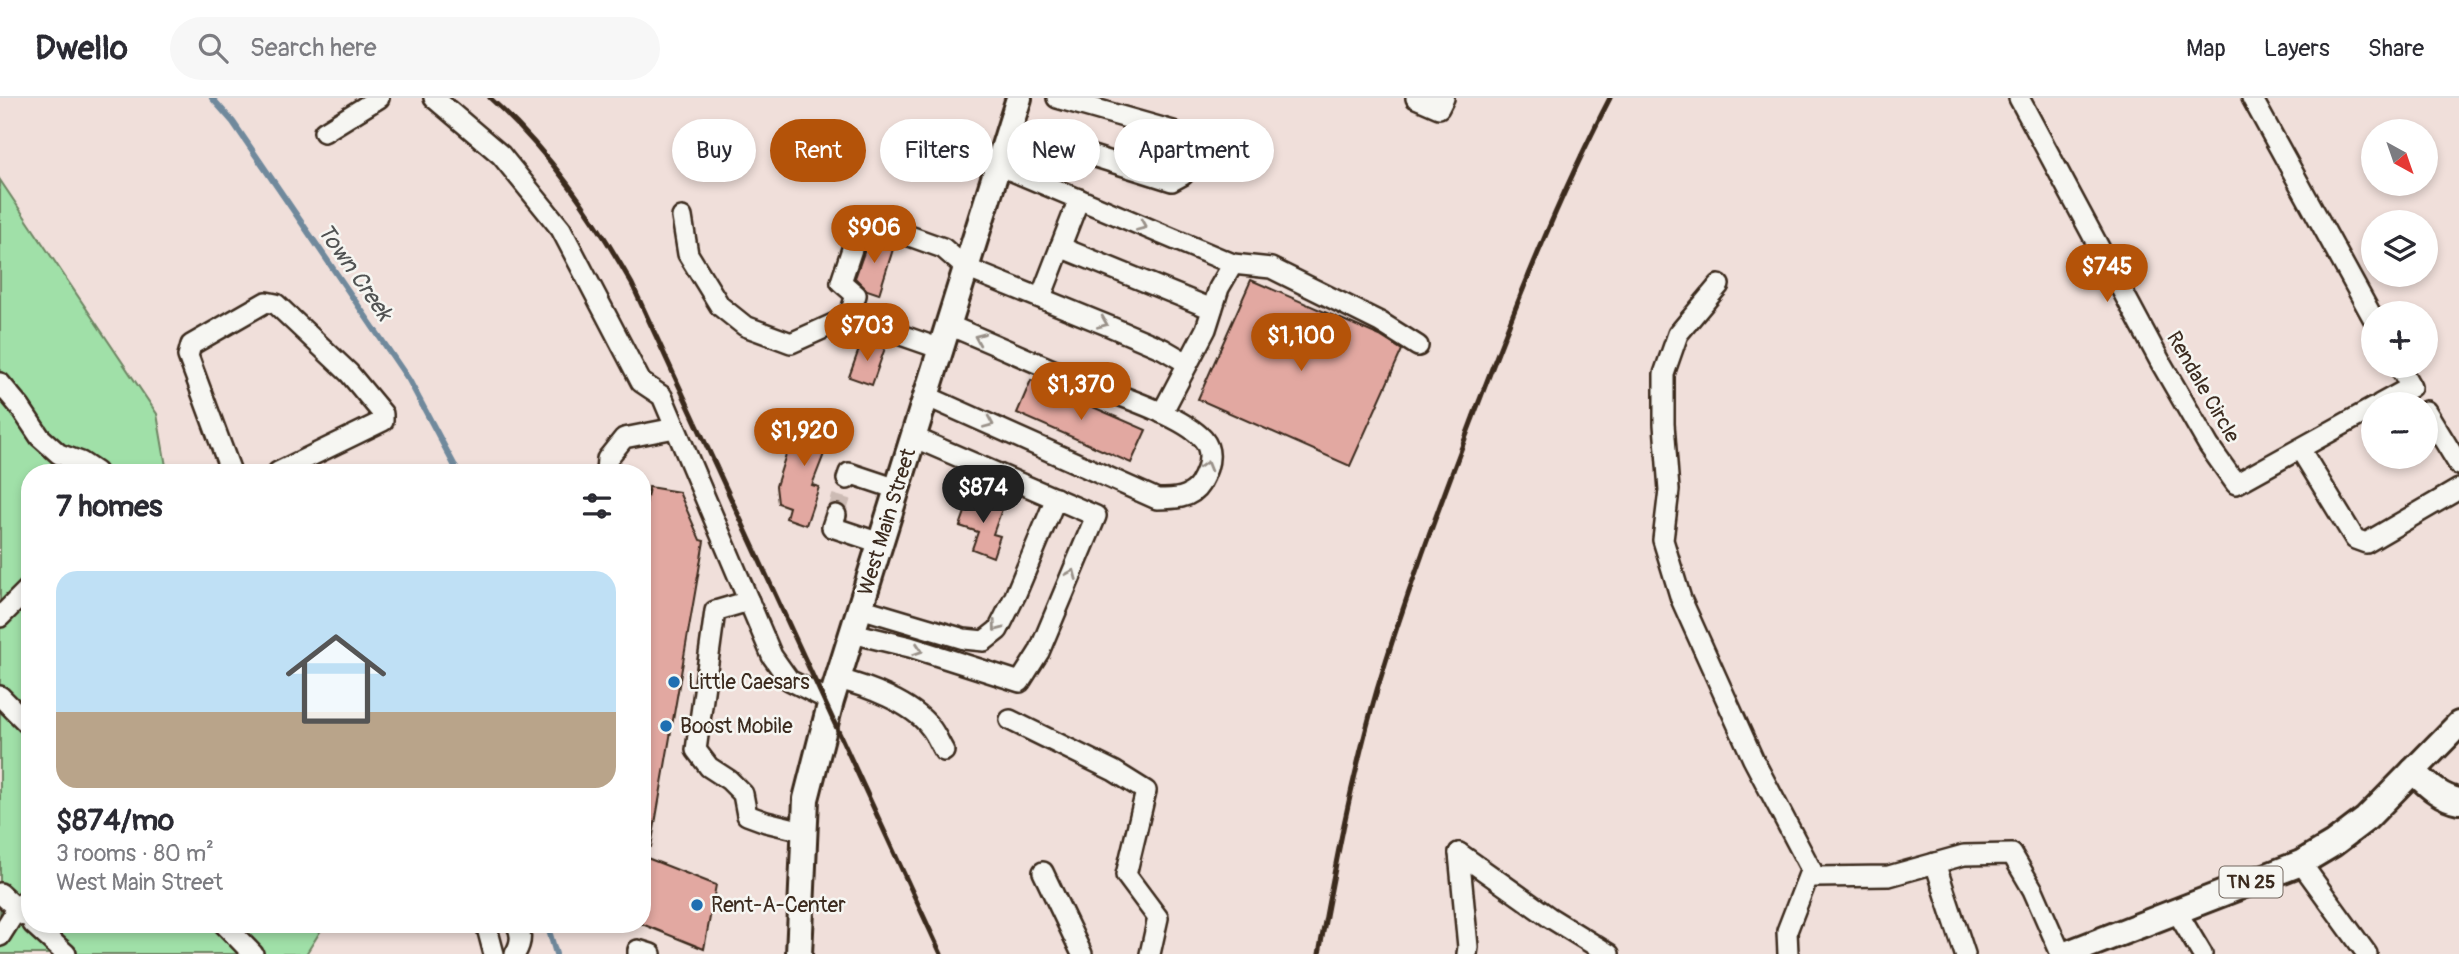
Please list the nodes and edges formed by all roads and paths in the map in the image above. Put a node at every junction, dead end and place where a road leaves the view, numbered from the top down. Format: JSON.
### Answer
{"nodes":[{"id":1,"x":379,"y":98,"type":"edge"},
{"id":2,"x":434,"y":98,"type":"edge"},
{"id":3,"x":1019,"y":98,"type":"edge"},
{"id":4,"x":1057,"y":98,"type":"edge"},
{"id":5,"x":1416,"y":98,"type":"edge"},
{"id":6,"x":1444,"y":98,"type":"edge"},
{"id":7,"x":2018,"y":98,"type":"edge"},
{"id":8,"x":2252,"y":98,"type":"edge"},
{"id":9,"x":1013,"y":119,"type":"edge"},
{"id":10,"x":324,"y":132,"type":"dead end"},
{"id":11,"x":1007,"y":137,"type":"edge"},
{"id":12,"x":1100,"y":158,"type":"edge"},
{"id":13,"x":999,"y":164,"type":"junction"},
{"id":14,"x":1079,"y":199,"type":"junction"},
{"id":15,"x":682,"y":217,"type":"dead end"},
{"id":16,"x":1060,"y":247,"type":"junction"},
{"id":17,"x":1233,"y":264,"type":"junction"},
{"id":18,"x":966,"y":268,"type":"junction"},
{"id":19,"x":1720,"y":285,"type":"dead end"},
{"id":20,"x":1041,"y":297,"type":"junction"},
{"id":21,"x":2364,"y":301,"type":"edge"},
{"id":22,"x":1212,"y":309,"type":"junction"},
{"id":23,"x":849,"y":317,"type":"junction"},
{"id":24,"x":948,"y":325,"type":"junction"},
{"id":25,"x":1419,"y":346,"type":"dead end"},
{"id":26,"x":941,"y":349,"type":"junction"},
{"id":27,"x":1187,"y":363,"type":"junction"},
{"id":28,"x":0,"y":383,"type":"edge"},
{"id":29,"x":926,"y":396,"type":"junction"},
{"id":30,"x":1162,"y":413,"type":"junction"},
{"id":31,"x":2361,"y":415,"type":"edge"},
{"id":32,"x":675,"y":428,"type":"junction"},
{"id":33,"x":2438,"y":431,"type":"edge"},
{"id":34,"x":913,"y":437,"type":"junction"},
{"id":35,"x":2300,"y":449,"type":"junction"},
{"id":36,"x":84,"y":464,"type":"edge"},
{"id":37,"x":228,"y":464,"type":"edge"},
{"id":38,"x":294,"y":464,"type":"edge"},
{"id":39,"x":607,"y":464,"type":"edge"},
{"id":40,"x":2459,"y":465,"type":"edge"},
{"id":41,"x":847,"y":479,"type":"dead end"},
{"id":42,"x":897,"y":489,"type":"junction"},
{"id":43,"x":2459,"y":489,"type":"edge"},
{"id":44,"x":1056,"y":498,"type":"junction"},
{"id":45,"x":836,"y":515,"type":"dead end"},
{"id":46,"x":880,"y":543,"type":"junction"},
{"id":47,"x":21,"y":596,"type":"edge"},
{"id":48,"x":749,"y":601,"type":"junction"},
{"id":49,"x":860,"y":607,"type":"junction"},
{"id":50,"x":0,"y":617,"type":"edge"},
{"id":51,"x":852,"y":633,"type":"junction"},
{"id":52,"x":834,"y":690,"type":"junction"},
{"id":53,"x":0,"y":696,"type":"edge"},
{"id":54,"x":21,"y":717,"type":"edge"},
{"id":55,"x":1010,"y":720,"type":"dead end"},
{"id":56,"x":2459,"y":724,"type":"edge"},
{"id":57,"x":944,"y":751,"type":"dead end"},
{"id":58,"x":2413,"y":771,"type":"junction"},
{"id":59,"x":2459,"y":802,"type":"edge"},
{"id":60,"x":803,"y":831,"type":"junction"},
{"id":61,"x":1935,"y":863,"type":"junction"},
{"id":62,"x":2301,"y":863,"type":"junction"},
{"id":63,"x":1811,"y":869,"type":"junction"},
{"id":64,"x":1042,"y":872,"type":"dead end"},
{"id":65,"x":0,"y":893,"type":"edge"},
{"id":66,"x":21,"y":908,"type":"edge"},
{"id":67,"x":2177,"y":912,"type":"junction"},
{"id":68,"x":21,"y":917,"type":"edge"},
{"id":69,"x":46,"y":933,"type":"edge"},
{"id":70,"x":233,"y":933,"type":"edge"},
{"id":71,"x":488,"y":933,"type":"edge"},
{"id":72,"x":520,"y":933,"type":"edge"},
{"id":73,"x":0,"y":936,"type":"edge"},
{"id":74,"x":66,"y":954,"type":"edge"},
{"id":75,"x":253,"y":954,"type":"edge"},
{"id":76,"x":494,"y":954,"type":"edge"},
{"id":77,"x":515,"y":954,"type":"edge"},
{"id":78,"x":638,"y":954,"type":"edge"},
{"id":79,"x":651,"y":954,"type":"edge"},
{"id":80,"x":799,"y":954,"type":"edge"},
{"id":81,"x":1082,"y":954,"type":"edge"},
{"id":82,"x":1150,"y":954,"type":"edge"},
{"id":83,"x":1467,"y":954,"type":"edge"},
{"id":84,"x":1609,"y":954,"type":"edge"},
{"id":85,"x":1788,"y":954,"type":"edge"},
{"id":86,"x":1965,"y":954,"type":"edge"},
{"id":87,"x":2061,"y":954,"type":"edge"},
{"id":88,"x":2066,"y":954,"type":"edge"},
{"id":89,"x":2202,"y":954,"type":"edge"},
{"id":90,"x":2367,"y":954,"type":"edge"}],
"edges":[{"from":1,"to":10,"type":"street"},
{"from":2,"to":32,"type":"street"},
{"from":3,"to":9,"type":"main road","name":"West Main Street"},
{"from":4,"to":12,"type":"street"},
{"from":5,"to":6,"type":"street"},
{"from":7,"to":35,"type":"street","name":"Rendale Circle"},
{"from":8,"to":21,"type":"street"},
{"from":11,"to":13,"type":"main road","name":"West Main Street"},
{"from":13,"to":14,"type":"street"},
{"from":13,"to":18,"type":"main road","name":"West Main Street"},
{"from":14,"to":16,"type":"street"},
{"from":14,"to":17,"type":"street","one_way":true},
{"from":15,"to":23,"type":"street"},
{"from":16,"to":20,"type":"street"},
{"from":16,"to":22,"type":"street"},
{"from":17,"to":22,"type":"street"},
{"from":17,"to":25,"type":"street"},
{"from":18,"to":20,"type":"street"},
{"from":18,"to":23,"type":"street"},
{"from":18,"to":24,"type":"main road","name":"West Main Street"},
{"from":19,"to":63,"type":"street"},
{"from":20,"to":27,"type":"street","one_way":true},
{"from":22,"to":27,"type":"street"},
{"from":23,"to":26,"type":"street"},
{"from":24,"to":26,"type":"main road","name":"West Main Street"},
{"from":30,"to":24,"type":"street","one_way":true},
{"from":26,"to":29,"type":"main road","name":"West Main Street"},
{"from":27,"to":30,"type":"street"},
{"from":28,"to":36,"type":"street"},
{"from":29,"to":30,"type":"street","one_way":true},
{"from":29,"to":34,"type":"main road","name":"West Main Street"},
{"from":31,"to":35,"type":"street","name":"Rendale Circle"},
{"from":32,"to":39,"type":"street"},
{"from":32,"to":48,"type":"street"},
{"from":33,"to":40,"type":"street"},
{"from":34,"to":42,"type":"main road","name":"West Main Street"},
{"from":34,"to":44,"type":"street"},
{"from":35,"to":43,"type":"street"},
{"from":37,"to":38,"type":"street"},
{"from":41,"to":42,"type":"street"},
{"from":42,"to":46,"type":"main road","name":"West Main Street"},
{"from":44,"to":49,"type":"street","one_way":true},
{"from":51,"to":44,"type":"street","one_way":true},
{"from":45,"to":46,"type":"street"},
{"from":46,"to":49,"type":"main road","name":"West Main Street"},
{"from":47,"to":50,"type":"street"},
{"from":48,"to":52,"type":"street"},
{"from":48,"to":60,"type":"street"},
{"from":49,"to":51,"type":"main road","name":"West Main Street"},
{"from":51,"to":52,"type":"main road","name":"West Main Street"},
{"from":52,"to":57,"type":"street"},
{"from":52,"to":60,"type":"main road","name":"West Main Street"},
{"from":53,"to":54,"type":"street"},
{"from":55,"to":82,"type":"street"},
{"from":56,"to":58,"type":"main road"},
{"from":58,"to":59,"type":"main road"},
{"from":58,"to":62,"type":"main road","number":"TN 25"},
{"from":60,"to":80,"type":"main road","name":"West Main Street"},
{"from":61,"to":63,"type":"street"},
{"from":61,"to":86,"type":"street"},
{"from":61,"to":87,"type":"street"},
{"from":62,"to":67,"type":"main road","number":"TN 25"},
{"from":62,"to":90,"type":"street"},
{"from":63,"to":85,"type":"street"},
{"from":64,"to":81,"type":"street"},
{"from":65,"to":66,"type":"street"},
{"from":67,"to":88,"type":"main road","number":"TN 25"},
{"from":67,"to":89,"type":"street"},
{"from":68,"to":73,"type":"street"},
{"from":69,"to":74,"type":"street"},
{"from":70,"to":75,"type":"street"},
{"from":71,"to":76,"type":"street"},
{"from":72,"to":77,"type":"street"},
{"from":78,"to":79,"type":"street"},
{"from":83,"to":84,"type":"street"}]}
